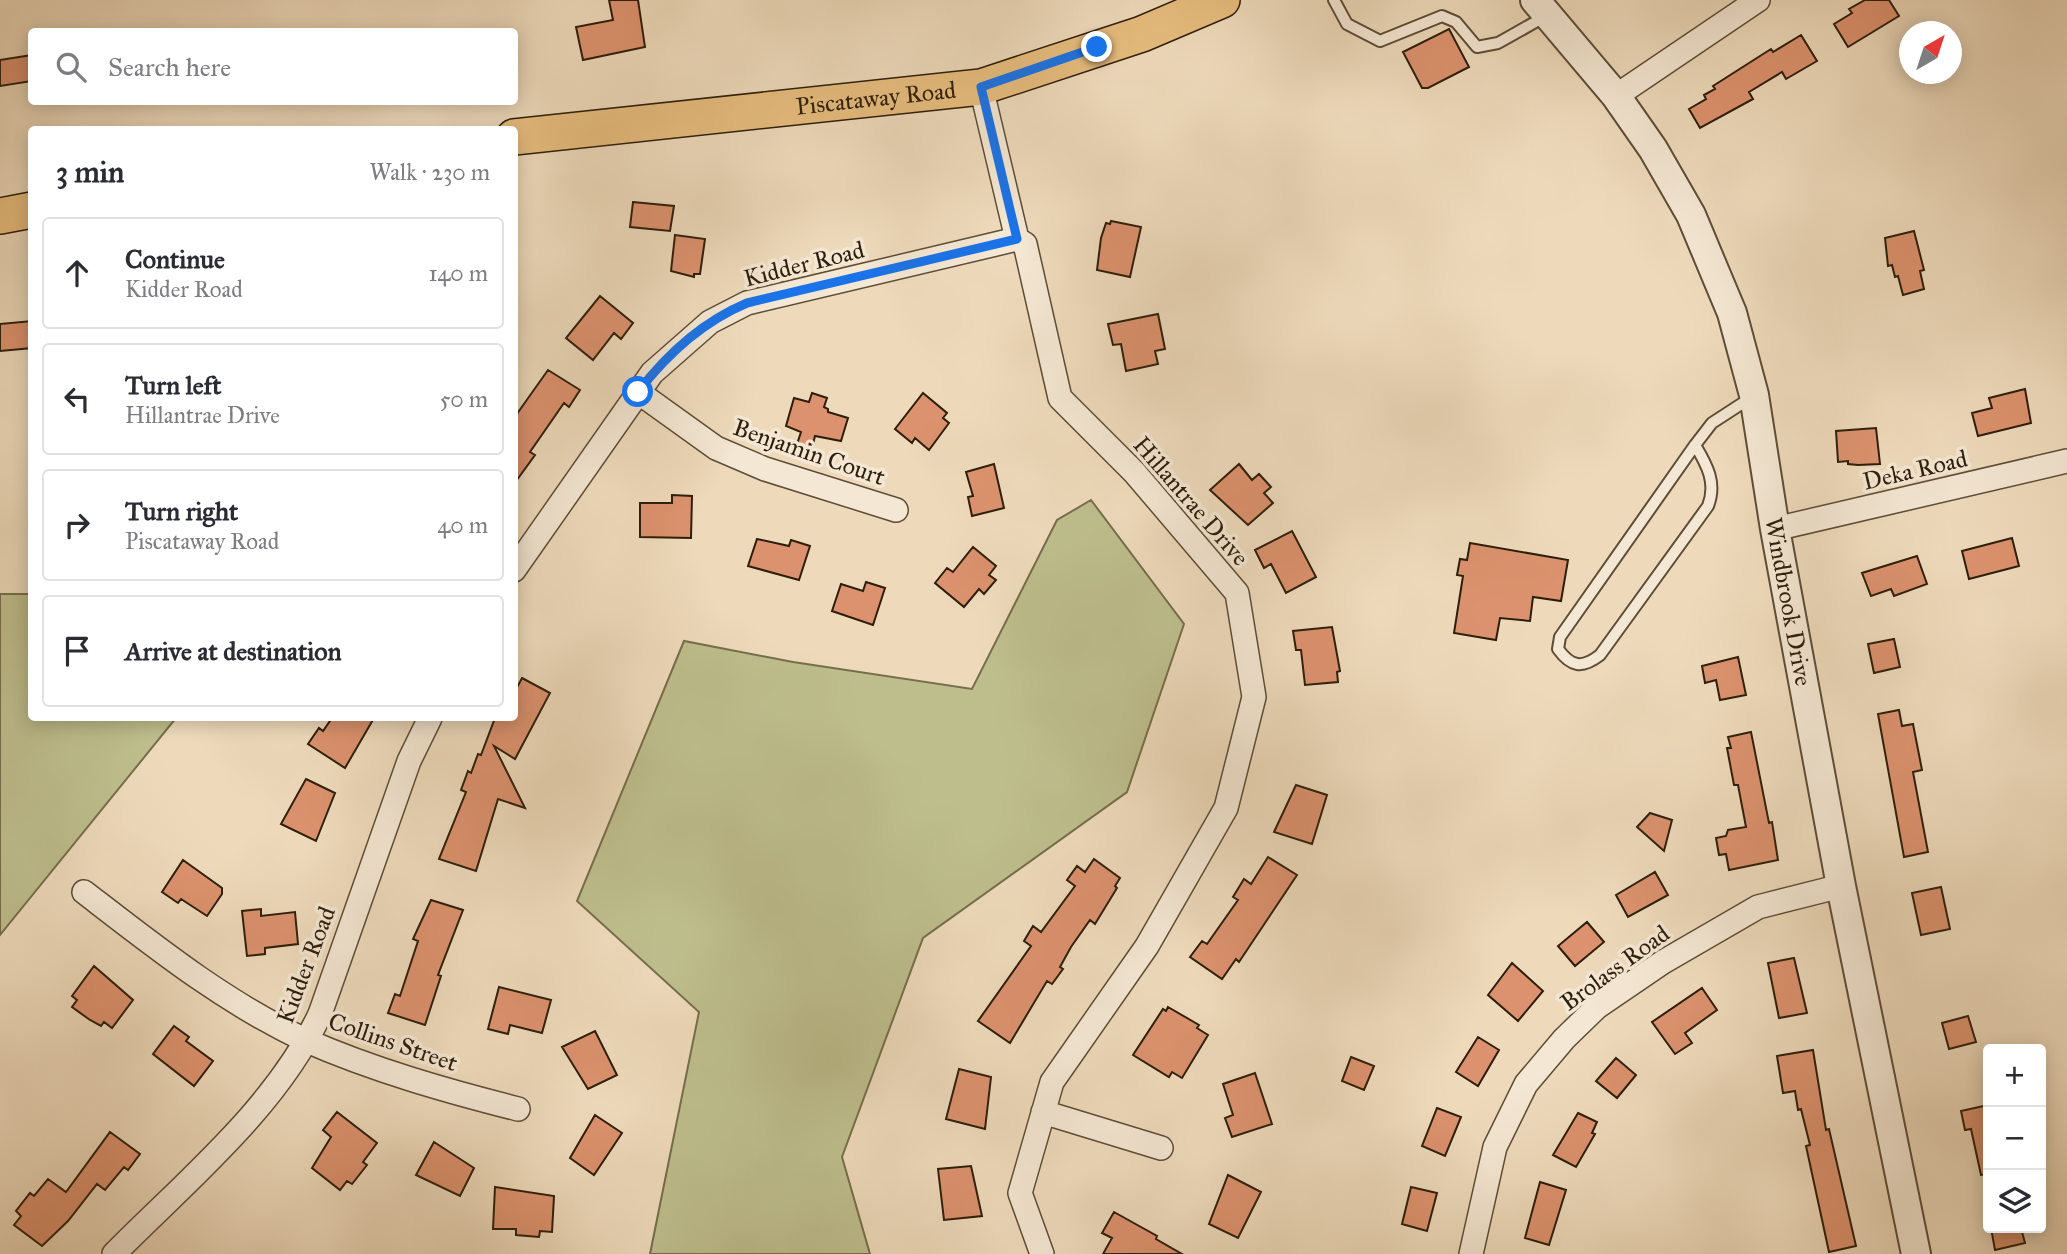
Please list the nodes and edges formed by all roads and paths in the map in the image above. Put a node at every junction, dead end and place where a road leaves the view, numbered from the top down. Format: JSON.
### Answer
{"nodes":[{"id":1,"x":1222,"y":0,"type":"edge"},
{"id":2,"x":1334,"y":0,"type":"edge"},
{"id":3,"x":1758,"y":0,"type":"edge"},
{"id":4,"x":1541,"y":8,"type":"edge"},
{"id":5,"x":981,"y":87,"type":"junction"},
{"id":6,"x":1616,"y":96,"type":"junction"},
{"id":7,"x":518,"y":137,"type":"edge"},
{"id":8,"x":28,"y":211,"type":"edge"},
{"id":9,"x":0,"y":216,"type":"edge"},
{"id":10,"x":1017,"y":239,"type":"junction"},
{"id":11,"x":638,"y":392,"type":"junction"},
{"id":12,"x":1754,"y":396,"type":"junction"},
{"id":13,"x":1695,"y":445,"type":"junction"},
{"id":14,"x":2067,"y":461,"type":"edge"},
{"id":15,"x":896,"y":510,"type":"dead end"},
{"id":16,"x":1775,"y":529,"type":"junction"},
{"id":17,"x":518,"y":564,"type":"edge"},
{"id":18,"x":429,"y":721,"type":"edge"},
{"id":19,"x":1841,"y":887,"type":"junction"},
{"id":20,"x":84,"y":892,"type":"dead end"},
{"id":21,"x":307,"y":1040,"type":"junction"},
{"id":22,"x":519,"y":1109,"type":"dead end"},
{"id":23,"x":1043,"y":1112,"type":"junction"},
{"id":24,"x":1161,"y":1148,"type":"dead end"},
{"id":25,"x":114,"y":1254,"type":"edge"},
{"id":26,"x":1041,"y":1254,"type":"edge"},
{"id":27,"x":1471,"y":1254,"type":"edge"},
{"id":28,"x":1916,"y":1254,"type":"edge"}],
"edges":[{"from":1,"to":5,"type":"main road","name":"Piscataway Road"},
{"from":2,"to":4,"type":"lane"},
{"from":3,"to":6,"type":"street"},
{"from":4,"to":6,"type":"street","name":"Windbrook Drive"},
{"from":5,"to":7,"type":"main road","name":"Piscataway Road"},
{"from":5,"to":10,"type":"street","name":"Hillantrae Drive"},
{"from":6,"to":12,"type":"street","name":"Windbrook Drive"},
{"from":8,"to":9,"type":"main road"},
{"from":10,"to":11,"type":"street","name":"Kidder Road"},
{"from":10,"to":23,"type":"street","name":"Hillantrae Drive"},
{"from":11,"to":15,"type":"street","name":"Benjamin Court"},
{"from":11,"to":17,"type":"street","name":"Kidder Road"},
{"from":12,"to":13,"type":"lane"},
{"from":12,"to":16,"type":"street","name":"Windbrook Drive"},
{"from":13,"to":13,"type":"lane"},
{"from":14,"to":16,"type":"street","name":"Deka Road"},
{"from":16,"to":19,"type":"street","name":"Windbrook Drive"},
{"from":18,"to":21,"type":"street","name":"Kidder Road"},
{"from":19,"to":27,"type":"street","name":"Brolass Road"},
{"from":19,"to":28,"type":"street","name":"Windbrook Drive"},
{"from":20,"to":21,"type":"street","name":"Collins Street"},
{"from":21,"to":22,"type":"street","name":"Collins Street"},
{"from":21,"to":25,"type":"street","name":"Kidder Road"},
{"from":23,"to":24,"type":"street"},
{"from":23,"to":26,"type":"street","name":"Hillantrae Drive"}]}
